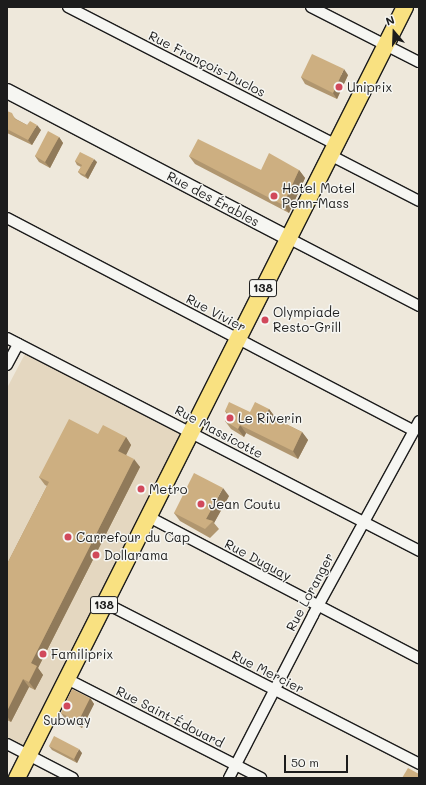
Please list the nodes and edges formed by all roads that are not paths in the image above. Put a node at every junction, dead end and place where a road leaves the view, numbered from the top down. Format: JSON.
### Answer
{"nodes":[{"id":1,"x":68,"y":7,"type":"edge"},
{"id":2,"x":312,"y":7,"type":"edge"},
{"id":3,"x":405,"y":7,"type":"edge"},
{"id":4,"x":386,"y":45,"type":"junction"},
{"id":5,"x":419,"y":62,"type":"edge"},
{"id":6,"x":7,"y":91,"type":"edge"},
{"id":7,"x":332,"y":150,"type":"junction"},
{"id":8,"x":419,"y":201,"type":"edge"},
{"id":9,"x":7,"y":218,"type":"edge"},
{"id":10,"x":288,"y":238,"type":"junction"},
{"id":11,"x":419,"y":306,"type":"edge"},
{"id":12,"x":7,"y":338,"type":"edge"},
{"id":13,"x":237,"y":338,"type":"junction"},
{"id":14,"x":18,"y":344,"type":"junction"},
{"id":15,"x":7,"y":365,"type":"edge"},
{"id":16,"x":419,"y":421,"type":"edge"},
{"id":17,"x":414,"y":431,"type":"junction"},
{"id":18,"x":191,"y":432,"type":"junction"},
{"id":19,"x":149,"y":517,"type":"junction"},
{"id":20,"x":364,"y":522,"type":"junction"},
{"id":21,"x":419,"y":551,"type":"edge"},
{"id":22,"x":105,"y":603,"type":"junction"},
{"id":23,"x":318,"y":606,"type":"junction"},
{"id":24,"x":419,"y":658,"type":"edge"},
{"id":25,"x":67,"y":679,"type":"junction"},
{"id":26,"x":274,"y":689,"type":"junction"},
{"id":27,"x":7,"y":744,"type":"edge"},
{"id":28,"x":29,"y":755,"type":"junction"},
{"id":29,"x":419,"y":764,"type":"edge"},
{"id":30,"x":235,"y":765,"type":"junction"},
{"id":31,"x":17,"y":778,"type":"edge"},
{"id":32,"x":73,"y":778,"type":"edge"},
{"id":33,"x":229,"y":778,"type":"edge"},
{"id":34,"x":261,"y":778,"type":"edge"}],
"edges":[{"from":1,"to":7,"type":"street","name":"Rue François-Duclos"},
{"from":2,"to":4,"type":"street"},
{"from":3,"to":4,"type":"main road","number":"138"},
{"from":4,"to":5,"type":"street"},
{"from":4,"to":7,"type":"main road","number":"138"},
{"from":6,"to":10,"type":"street","name":"Rue des Érables"},
{"from":7,"to":8,"type":"street","name":"Rue François-Duclos"},
{"from":7,"to":10,"type":"main road","number":"138"},
{"from":9,"to":13,"type":"street","name":"Rue Vivier"},
{"from":10,"to":11,"type":"street","name":"Rue des Érables"},
{"from":10,"to":13,"type":"main road","number":"138"},
{"from":12,"to":14,"type":"street","name":"Rue Massicotte"},
{"from":13,"to":17,"type":"street","name":"Rue Vivier"},
{"from":13,"to":18,"type":"main road","number":"138"},
{"from":14,"to":15,"type":"street"},
{"from":14,"to":18,"type":"street","name":"Rue Massicotte"},
{"from":16,"to":17,"type":"street","name":"Rue Loranger"},
{"from":17,"to":20,"type":"street","name":"Rue Loranger"},
{"from":18,"to":19,"type":"main road","number":"138"},
{"from":18,"to":20,"type":"street","name":"Rue Massicotte"},
{"from":19,"to":22,"type":"main road","number":"138"},
{"from":19,"to":23,"type":"street","name":"Rue Duguay"},
{"from":20,"to":21,"type":"street","name":"Rue Massicotte"},
{"from":20,"to":23,"type":"street","name":"Rue Loranger"},
{"from":22,"to":25,"type":"main road","number":"138"},
{"from":22,"to":26,"type":"street","name":"Rue Mercier"},
{"from":23,"to":24,"type":"street","name":"Rue Duguay"},
{"from":23,"to":26,"type":"street","name":"Rue Loranger"},
{"from":25,"to":28,"type":"main road","number":"138"},
{"from":25,"to":30,"type":"street","name":"Rue Saint-Édouard"},
{"from":26,"to":29,"type":"street","name":"Rue Mercier"},
{"from":26,"to":30,"type":"street","name":"Rue Loranger"},
{"from":27,"to":28,"type":"street"},
{"from":28,"to":31,"type":"main road","number":"138"},
{"from":28,"to":32,"type":"street"},
{"from":30,"to":33,"type":"street","name":"Rue Loranger"},
{"from":30,"to":34,"type":"street","name":"Rue Saint-Édouard"}]}
